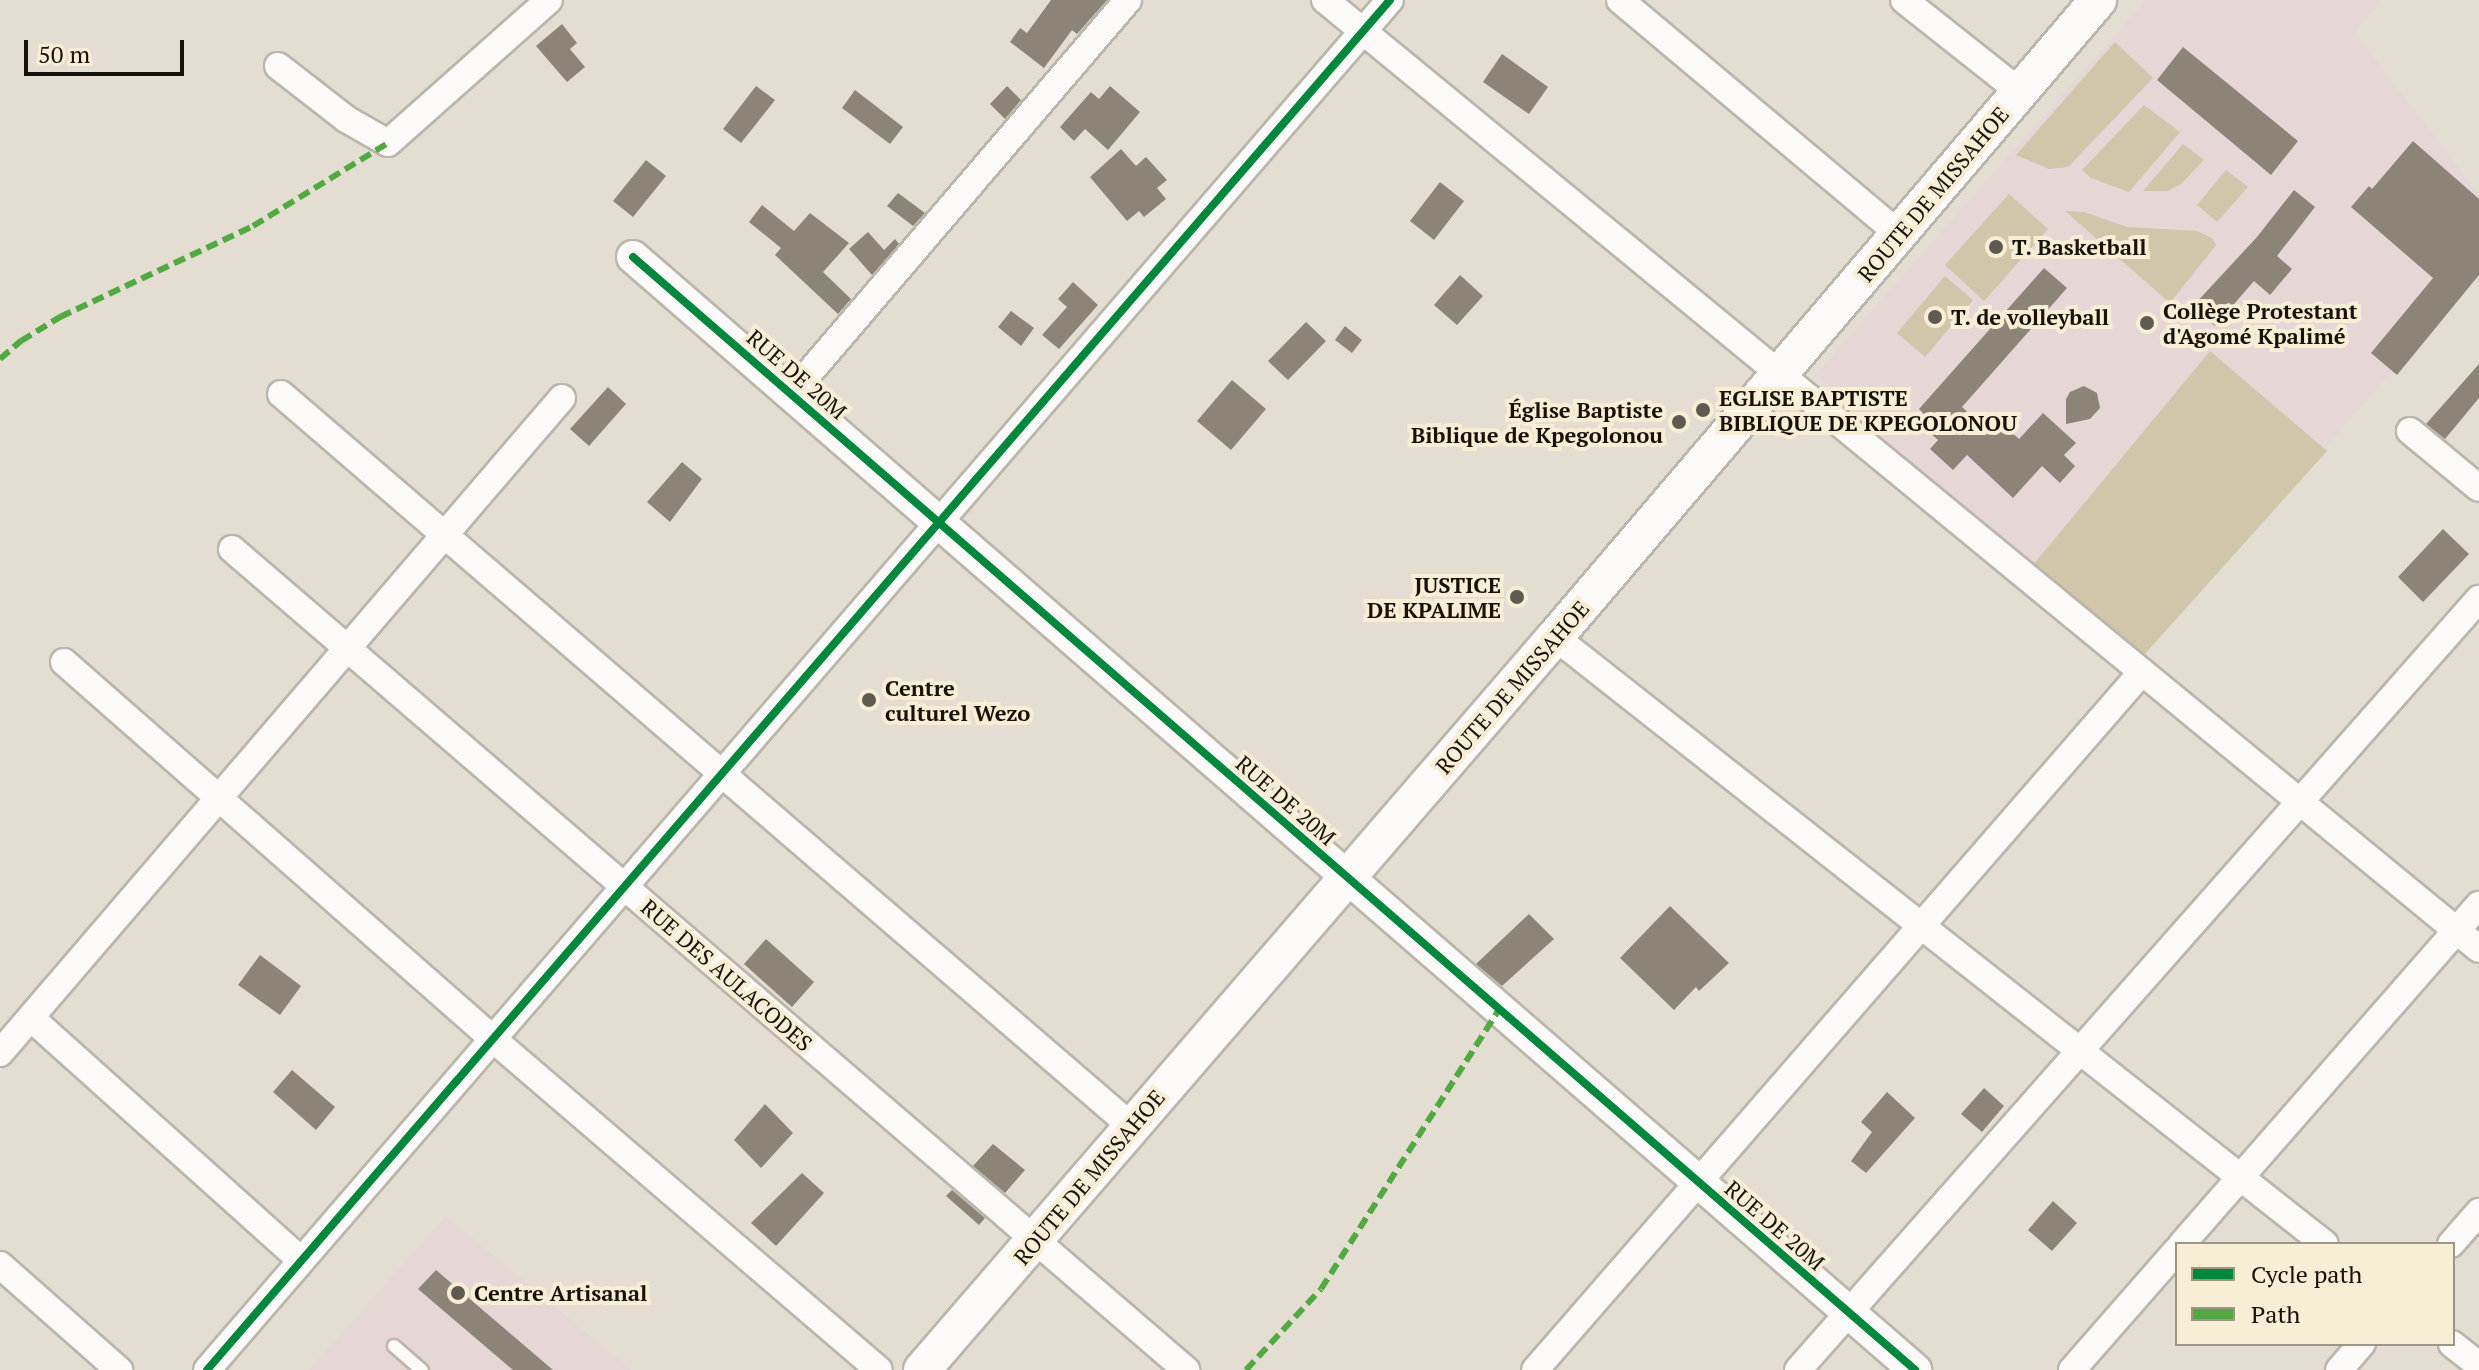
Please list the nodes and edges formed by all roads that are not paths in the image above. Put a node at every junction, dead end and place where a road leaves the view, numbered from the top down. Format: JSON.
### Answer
{"nodes":[{"id":1,"x":549,"y":0,"type":"edge"},
{"id":2,"x":1128,"y":0,"type":"edge"},
{"id":3,"x":1325,"y":0,"type":"edge"},
{"id":4,"x":1390,"y":0,"type":"edge"},
{"id":5,"x":1620,"y":0,"type":"edge"},
{"id":6,"x":1904,"y":0,"type":"edge"},
{"id":7,"x":2098,"y":0,"type":"edge"},
{"id":8,"x":1363,"y":31,"type":"junction"},
{"id":9,"x":278,"y":66,"type":"dead end"},
{"id":10,"x":2020,"y":92,"type":"junction"},
{"id":11,"x":1899,"y":234,"type":"junction"},
{"id":12,"x":633,"y":257,"type":"dead end"},
{"id":13,"x":1780,"y":374,"type":"junction"},
{"id":14,"x":792,"y":393,"type":"junction"},
{"id":15,"x":281,"y":394,"type":"dead end"},
{"id":16,"x":562,"y":398,"type":"dead end"},
{"id":17,"x":2410,"y":431,"type":"dead end"},
{"id":18,"x":2479,"y":488,"type":"edge"},
{"id":19,"x":939,"y":523,"type":"junction"},
{"id":20,"x":445,"y":535,"type":"junction"},
{"id":21,"x":232,"y":549,"type":"dead end"},
{"id":22,"x":2479,"y":599,"type":"edge"},
{"id":23,"x":1555,"y":637,"type":"junction"},
{"id":24,"x":348,"y":648,"type":"junction"},
{"id":25,"x":64,"y":662,"type":"dead end"},
{"id":26,"x":2142,"y":672,"type":"junction"},
{"id":27,"x":722,"y":774,"type":"junction"},
{"id":28,"x":219,"y":799,"type":"junction"},
{"id":29,"x":2300,"y":802,"type":"junction"},
{"id":30,"x":1347,"y":878,"type":"junction"},
{"id":31,"x":625,"y":886,"type":"junction"},
{"id":32,"x":2479,"y":905,"type":"edge"},
{"id":33,"x":1921,"y":926,"type":"junction"},
{"id":34,"x":2456,"y":931,"type":"junction"},
{"id":35,"x":2479,"y":949,"type":"edge"},
{"id":36,"x":31,"y":1018,"type":"junction"},
{"id":37,"x":493,"y":1039,"type":"junction"},
{"id":38,"x":2080,"y":1051,"type":"junction"},
{"id":39,"x":0,"y":1053,"type":"edge"},
{"id":40,"x":1131,"y":1126,"type":"junction"},
{"id":41,"x":2241,"y":1177,"type":"junction"},
{"id":42,"x":1698,"y":1183,"type":"junction"},
{"id":43,"x":2479,"y":1212,"type":"edge"},
{"id":44,"x":1034,"y":1242,"type":"junction"},
{"id":45,"x":2184,"y":1242,"type":"edge"},
{"id":46,"x":2322,"y":1242,"type":"edge"},
{"id":47,"x":2453,"y":1242,"type":"edge"},
{"id":48,"x":2175,"y":1252,"type":"edge"},
{"id":49,"x":301,"y":1260,"type":"junction"},
{"id":50,"x":0,"y":1265,"type":"edge"},
{"id":51,"x":1849,"y":1312,"type":"junction"},
{"id":52,"x":394,"y":1346,"type":"dead end"},
{"id":53,"x":2360,"y":1346,"type":"edge"},
{"id":54,"x":2455,"y":1346,"type":"edge"},
{"id":55,"x":2479,"y":1365,"type":"edge"},
{"id":56,"x":119,"y":1370,"type":"edge"},
{"id":57,"x":207,"y":1370,"type":"edge"},
{"id":58,"x":422,"y":1370,"type":"edge"},
{"id":59,"x":879,"y":1370,"type":"edge"},
{"id":60,"x":922,"y":1370,"type":"edge"},
{"id":61,"x":1186,"y":1370,"type":"edge"},
{"id":62,"x":1535,"y":1370,"type":"edge"},
{"id":63,"x":1798,"y":1370,"type":"edge"},
{"id":64,"x":1915,"y":1370,"type":"edge"},
{"id":65,"x":2072,"y":1370,"type":"edge"},
{"id":66,"x":2339,"y":1370,"type":"edge"}],
"edges":[{"from":1,"to":9,"type":"street"},
{"from":2,"to":14,"type":"street"},
{"from":3,"to":8,"type":"street"},
{"from":4,"to":8,"type":"street"},
{"from":5,"to":11,"type":"street"},
{"from":6,"to":10,"type":"street"},
{"from":7,"to":10,"type":"main road","name":"ROUTE DE MISSAHOE"},
{"from":8,"to":13,"type":"street"},
{"from":8,"to":19,"type":"street"},
{"from":10,"to":11,"type":"main road","name":"ROUTE DE MISSAHOE"},
{"from":11,"to":13,"type":"main road","name":"ROUTE DE MISSAHOE"},
{"from":12,"to":14,"type":"street","name":"RUE DE 20M"},
{"from":13,"to":23,"type":"main road","name":"ROUTE DE MISSAHOE"},
{"from":13,"to":26,"type":"street"},
{"from":14,"to":19,"type":"street","name":"RUE DE 20M"},
{"from":15,"to":20,"type":"street"},
{"from":16,"to":20,"type":"street"},
{"from":17,"to":18,"type":"street"},
{"from":19,"to":27,"type":"street"},
{"from":19,"to":30,"type":"street","name":"RUE DE 20M"},
{"from":20,"to":24,"type":"street"},
{"from":20,"to":27,"type":"street"},
{"from":21,"to":24,"type":"street","name":"RUE DES AULACODES"},
{"from":22,"to":29,"type":"street"},
{"from":23,"to":30,"type":"main road","name":"ROUTE DE MISSAHOE"},
{"from":23,"to":33,"type":"street"},
{"from":24,"to":28,"type":"street"},
{"from":24,"to":31,"type":"street","name":"RUE DES AULACODES"},
{"from":25,"to":28,"type":"street"},
{"from":26,"to":29,"type":"street"},
{"from":26,"to":33,"type":"street"},
{"from":27,"to":31,"type":"street"},
{"from":27,"to":40,"type":"street"},
{"from":28,"to":36,"type":"street"},
{"from":28,"to":37,"type":"street"},
{"from":29,"to":34,"type":"street"},
{"from":29,"to":38,"type":"street"},
{"from":30,"to":40,"type":"main road","name":"ROUTE DE MISSAHOE"},
{"from":30,"to":42,"type":"street","name":"RUE DE 20M"},
{"from":31,"to":37,"type":"street"},
{"from":31,"to":44,"type":"street","name":"RUE DES AULACODES"},
{"from":32,"to":34,"type":"street"},
{"from":33,"to":38,"type":"street"},
{"from":33,"to":42,"type":"street"},
{"from":34,"to":35,"type":"street"},
{"from":34,"to":41,"type":"street"},
{"from":36,"to":39,"type":"street"},
{"from":36,"to":49,"type":"street"},
{"from":37,"to":49,"type":"street"},
{"from":37,"to":59,"type":"street"},
{"from":38,"to":41,"type":"street"},
{"from":38,"to":51,"type":"street"},
{"from":40,"to":44,"type":"main road","name":"ROUTE DE MISSAHOE"},
{"from":41,"to":45,"type":"street"},
{"from":41,"to":46,"type":"street"},
{"from":42,"to":51,"type":"street","name":"RUE DE 20M"},
{"from":42,"to":62,"type":"street"},
{"from":43,"to":47,"type":"street"},
{"from":44,"to":60,"type":"main road","name":"ROUTE DE MISSAHOE"},
{"from":44,"to":61,"type":"street","name":"RUE DES AULACODES"},
{"from":48,"to":65,"type":"street"},
{"from":49,"to":57,"type":"street"},
{"from":50,"to":56,"type":"street"},
{"from":51,"to":63,"type":"street"},
{"from":51,"to":64,"type":"street","name":"RUE DE 20M"},
{"from":52,"to":58,"type":"lane"},
{"from":53,"to":66,"type":"street"},
{"from":54,"to":55,"type":"street"}]}
